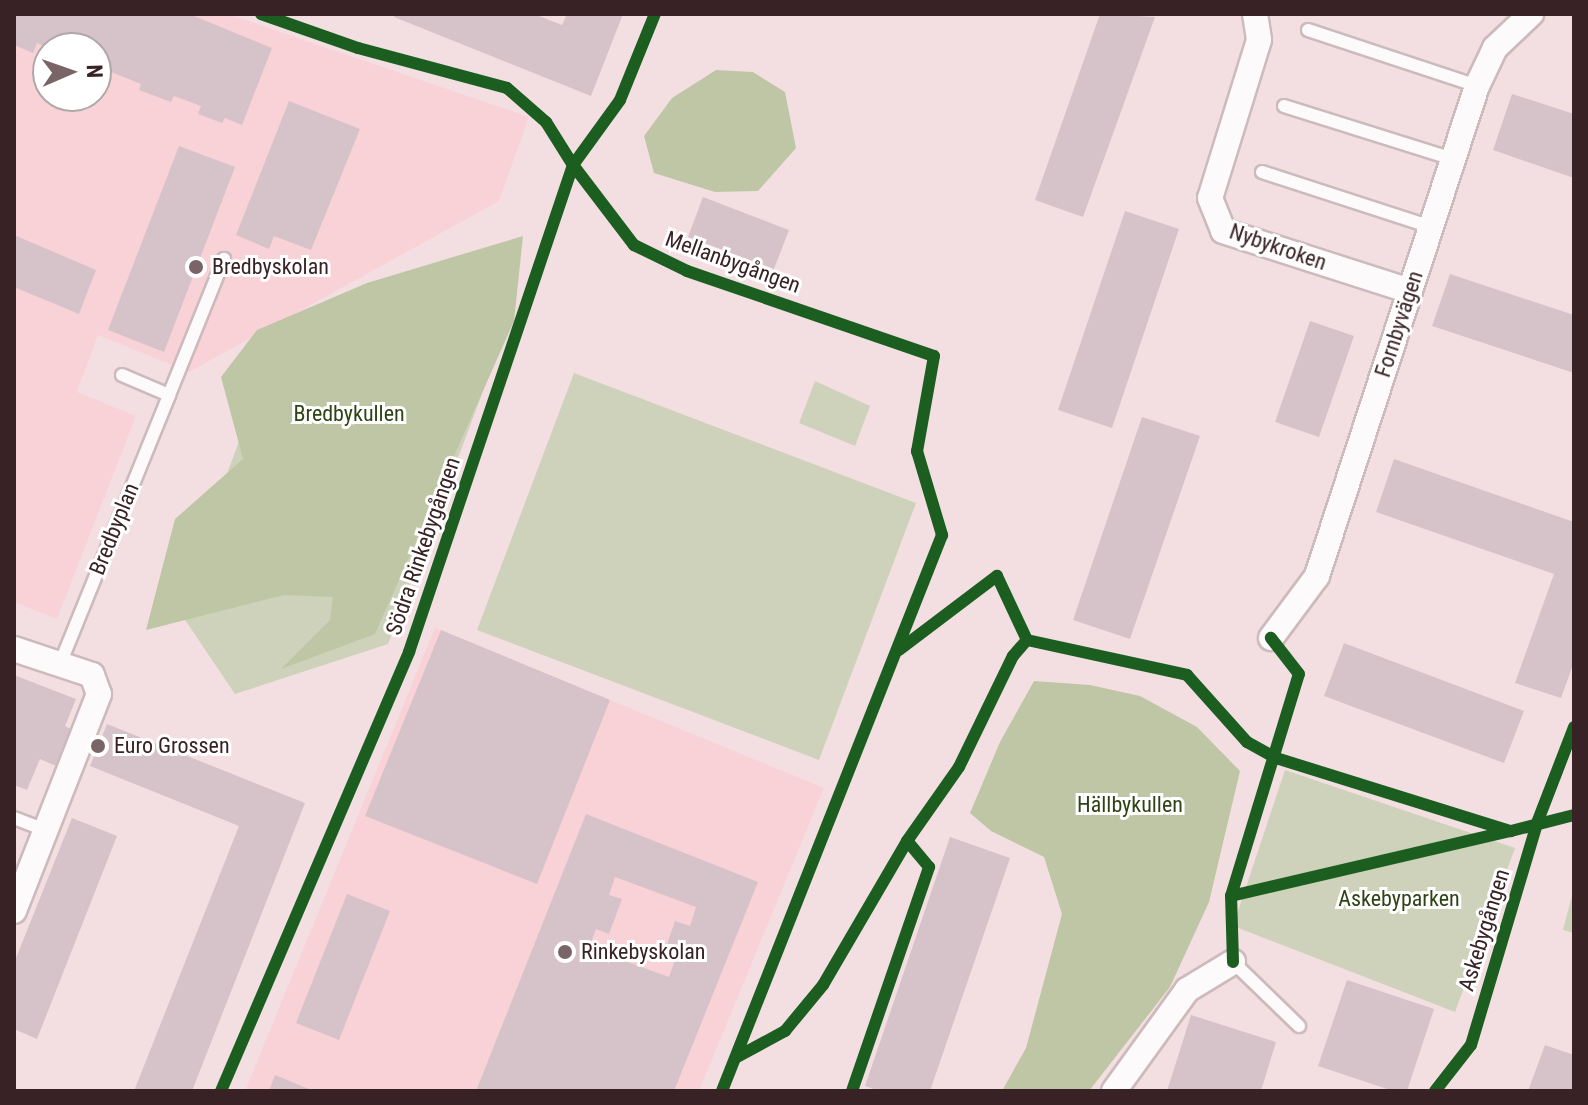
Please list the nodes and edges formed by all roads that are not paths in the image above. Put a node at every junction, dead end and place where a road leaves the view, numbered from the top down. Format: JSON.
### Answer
{"nodes":[{"id":1,"x":1255,"y":14,"type":"edge"},
{"id":2,"x":1531,"y":14,"type":"edge"},
{"id":3,"x":1308,"y":30,"type":"dead end"},
{"id":4,"x":1477,"y":86,"type":"junction"},
{"id":5,"x":1284,"y":106,"type":"dead end"},
{"id":6,"x":1453,"y":159,"type":"junction"},
{"id":7,"x":1262,"y":172,"type":"dead end"},
{"id":8,"x":1431,"y":227,"type":"junction"},
{"id":9,"x":224,"y":259,"type":"dead end"},
{"id":10,"x":1410,"y":291,"type":"junction"},
{"id":11,"x":122,"y":375,"type":"dead end"},
{"id":12,"x":169,"y":395,"type":"junction"},
{"id":13,"x":1271,"y":638,"type":"dead end"},
{"id":14,"x":14,"y":649,"type":"edge"},
{"id":15,"x":60,"y":664,"type":"junction"},
{"id":16,"x":14,"y":818,"type":"edge"},
{"id":17,"x":46,"y":830,"type":"junction"},
{"id":18,"x":17,"y":896,"type":"edge"},
{"id":19,"x":1233,"y":962,"type":"joint"},
{"id":20,"x":1299,"y":1026,"type":"dead end"},
{"id":21,"x":1114,"y":1091,"type":"edge"}],
"edges":[{"from":1,"to":10,"type":"street","name":"Nybykroken"},
{"from":2,"to":4,"type":"street","name":"Fornbyvägen"},
{"from":3,"to":4,"type":"lane"},
{"from":4,"to":6,"type":"street","name":"Fornbyvägen"},
{"from":5,"to":6,"type":"lane"},
{"from":6,"to":8,"type":"street","name":"Fornbyvägen"},
{"from":7,"to":8,"type":"lane"},
{"from":8,"to":10,"type":"street","name":"Fornbyvägen"},
{"from":9,"to":12,"type":"lane","name":"Bredbyplan"},
{"from":10,"to":13,"type":"street","name":"Fornbyvägen"},
{"from":11,"to":12,"type":"lane"},
{"from":12,"to":15,"type":"lane","name":"Bredbyplan"},
{"from":14,"to":15,"type":"street"},
{"from":15,"to":17,"type":"street"},
{"from":16,"to":17,"type":"lane"},
{"from":17,"to":18,"type":"street"},
{"from":19,"to":20,"type":"lane"},
{"from":19,"to":21,"type":"street"}]}
